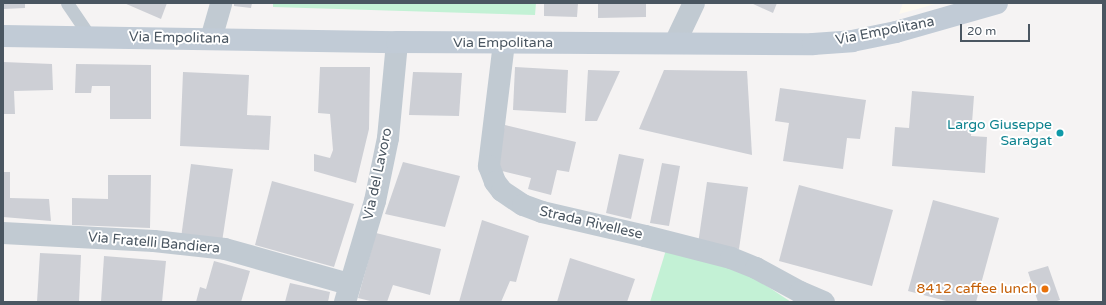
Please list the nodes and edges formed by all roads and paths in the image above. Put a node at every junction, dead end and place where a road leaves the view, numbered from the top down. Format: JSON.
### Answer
{"nodes":[{"id":1,"x":67,"y":3,"type":"edge"},
{"id":2,"x":221,"y":3,"type":"edge"},
{"id":3,"x":694,"y":3,"type":"edge"},
{"id":4,"x":997,"y":3,"type":"edge"},
{"id":5,"x":3,"y":36,"type":"edge"},
{"id":6,"x":90,"y":37,"type":"junction"},
{"id":7,"x":211,"y":39,"type":"junction"},
{"id":8,"x":397,"y":42,"type":"junction"},
{"id":9,"x":504,"y":43,"type":"junction"},
{"id":10,"x":675,"y":44,"type":"junction"},
{"id":11,"x":3,"y":233,"type":"edge"},
{"id":12,"x":347,"y":293,"type":"edge"},
{"id":13,"x":824,"y":302,"type":"edge"}],
"edges":[{"from":1,"to":6,"type":"lane"},
{"from":2,"to":7,"type":"street"},
{"from":3,"to":10,"type":"street"},
{"from":4,"to":10,"type":"main road","name":"Via Empolitana"},
{"from":5,"to":6,"type":"main road","name":"Via Empolitana"},
{"from":6,"to":7,"type":"main road","name":"Via Empolitana"},
{"from":7,"to":8,"type":"main road","name":"Via Empolitana"},
{"from":8,"to":9,"type":"main road","name":"Via Empolitana"},
{"from":8,"to":12,"type":"street","name":"Via del Lavoro"},
{"from":9,"to":10,"type":"main road","name":"Via Empolitana"},
{"from":9,"to":13,"type":"street","name":"Strada Rivellese"},
{"from":11,"to":12,"type":"street","name":"Via Fratelli Bandiera"}]}
